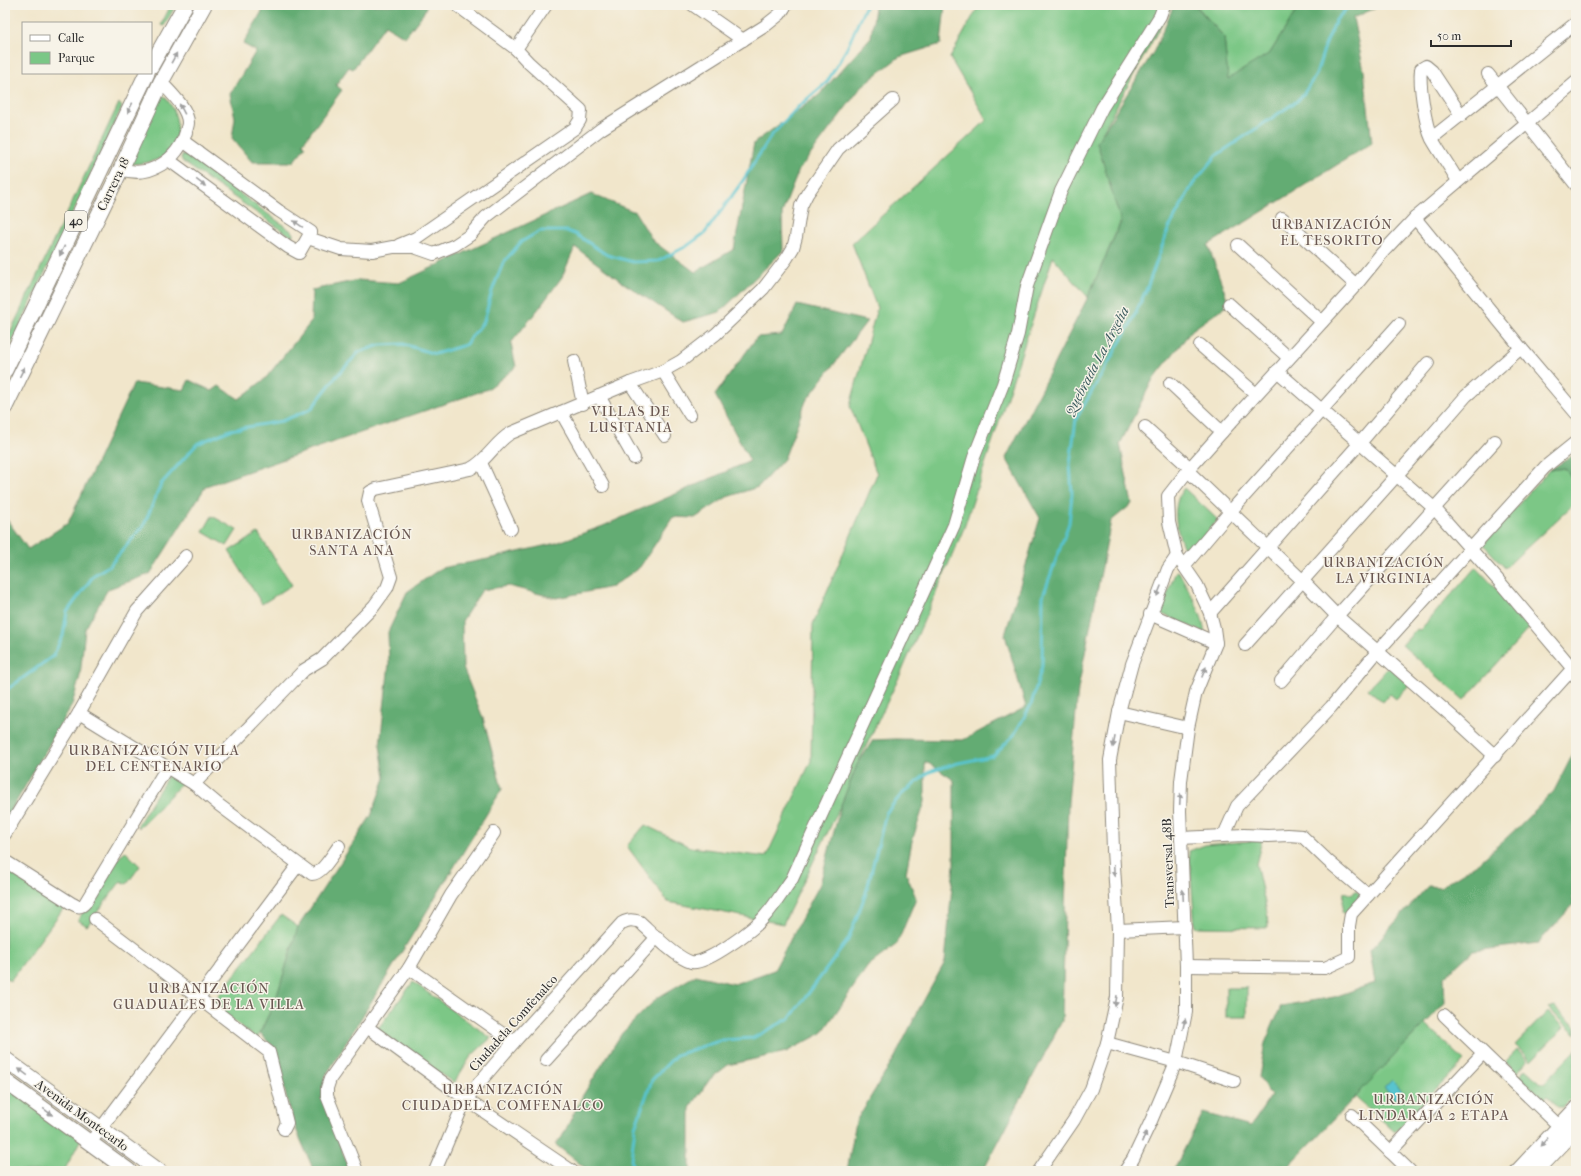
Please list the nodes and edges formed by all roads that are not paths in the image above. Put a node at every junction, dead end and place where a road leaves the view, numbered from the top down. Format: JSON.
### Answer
{"nodes":[{"id":1,"x":185,"y":5,"type":"edge"},
{"id":2,"x":204,"y":5,"type":"edge"},
{"id":3,"x":459,"y":5,"type":"edge"},
{"id":4,"x":546,"y":5,"type":"edge"},
{"id":5,"x":693,"y":5,"type":"edge"},
{"id":6,"x":786,"y":5,"type":"edge"},
{"id":7,"x":1164,"y":5,"type":"edge"},
{"id":8,"x":1576,"y":23,"type":"edge"},
{"id":9,"x":743,"y":40,"type":"junction"},
{"id":10,"x":516,"y":49,"type":"junction"},
{"id":11,"x":152,"y":64,"type":"edge"},
{"id":12,"x":147,"y":74,"type":"edge"},
{"id":13,"x":1488,"y":74,"type":"dead end"},
{"id":14,"x":161,"y":82,"type":"junction"},
{"id":15,"x":1576,"y":82,"type":"edge"},
{"id":16,"x":1497,"y":86,"type":"junction"},
{"id":17,"x":893,"y":100,"type":"dead end"},
{"id":18,"x":1461,"y":115,"type":"junction"},
{"id":19,"x":1527,"y":124,"type":"junction"},
{"id":20,"x":1432,"y":138,"type":"junction"},
{"id":21,"x":183,"y":141,"type":"junction"},
{"id":22,"x":170,"y":160,"type":"junction"},
{"id":23,"x":121,"y":169,"type":"junction"},
{"id":24,"x":1458,"y":181,"type":"junction"},
{"id":25,"x":1576,"y":184,"type":"edge"},
{"id":26,"x":1282,"y":218,"type":"dead end"},
{"id":27,"x":1415,"y":218,"type":"junction"},
{"id":28,"x":308,"y":238,"type":"junction"},
{"id":29,"x":1238,"y":245,"type":"dead end"},
{"id":30,"x":393,"y":248,"type":"junction"},
{"id":31,"x":1356,"y":285,"type":"junction"},
{"id":32,"x":1229,"y":304,"type":"dead end"},
{"id":33,"x":1322,"y":322,"type":"junction"},
{"id":34,"x":1399,"y":324,"type":"dead end"},
{"id":35,"x":1200,"y":345,"type":"dead end"},
{"id":36,"x":1521,"y":348,"type":"junction"},
{"id":37,"x":1289,"y":358,"type":"junction"},
{"id":38,"x":574,"y":361,"type":"dead end"},
{"id":39,"x":1428,"y":363,"type":"dead end"},
{"id":40,"x":5,"y":370,"type":"edge"},
{"id":41,"x":663,"y":371,"type":"junction"},
{"id":42,"x":1277,"y":371,"type":"junction"},
{"id":43,"x":630,"y":383,"type":"junction"},
{"id":44,"x":1170,"y":383,"type":"dead end"},
{"id":45,"x":1256,"y":394,"type":"junction"},
{"id":46,"x":599,"y":396,"type":"junction"},
{"id":47,"x":583,"y":404,"type":"junction"},
{"id":48,"x":5,"y":407,"type":"edge"},
{"id":49,"x":1322,"y":410,"type":"junction"},
{"id":50,"x":561,"y":412,"type":"junction"},
{"id":51,"x":1576,"y":413,"type":"edge"},
{"id":52,"x":690,"y":415,"type":"dead end"},
{"id":53,"x":1145,"y":427,"type":"dead end"},
{"id":54,"x":1222,"y":432,"type":"junction"},
{"id":55,"x":665,"y":436,"type":"dead end"},
{"id":56,"x":1495,"y":440,"type":"dead end"},
{"id":57,"x":1576,"y":442,"type":"edge"},
{"id":58,"x":1360,"y":443,"type":"junction"},
{"id":59,"x":634,"y":458,"type":"dead end"},
{"id":60,"x":481,"y":463,"type":"junction"},
{"id":61,"x":1189,"y":470,"type":"junction"},
{"id":62,"x":1397,"y":475,"type":"junction"},
{"id":63,"x":603,"y":486,"type":"dead end"},
{"id":64,"x":1434,"y":509,"type":"junction"},
{"id":65,"x":1230,"y":512,"type":"junction"},
{"id":66,"x":511,"y":529,"type":"dead end"},
{"id":67,"x":1267,"y":547,"type":"junction"},
{"id":68,"x":1471,"y":550,"type":"junction"},
{"id":69,"x":186,"y":556,"type":"dead end"},
{"id":70,"x":1180,"y":561,"type":"junction"},
{"id":71,"x":1303,"y":581,"type":"junction"},
{"id":72,"x":1210,"y":613,"type":"junction"},
{"id":73,"x":1150,"y":614,"type":"junction"},
{"id":74,"x":1337,"y":616,"type":"junction"},
{"id":75,"x":1216,"y":643,"type":"junction"},
{"id":76,"x":1245,"y":645,"type":"dead end"},
{"id":77,"x":1377,"y":652,"type":"junction"},
{"id":78,"x":1574,"y":667,"type":"edge"},
{"id":79,"x":1281,"y":681,"type":"dead end"},
{"id":80,"x":1119,"y":712,"type":"junction"},
{"id":81,"x":79,"y":713,"type":"junction"},
{"id":82,"x":1188,"y":728,"type":"junction"},
{"id":83,"x":1494,"y":756,"type":"junction"},
{"id":84,"x":167,"y":767,"type":"junction"},
{"id":85,"x":194,"y":784,"type":"junction"},
{"id":86,"x":494,"y":832,"type":"dead end"},
{"id":87,"x":5,"y":834,"type":"edge"},
{"id":88,"x":1224,"y":836,"type":"junction"},
{"id":89,"x":1181,"y":838,"type":"junction"},
{"id":90,"x":339,"y":846,"type":"dead end"},
{"id":91,"x":5,"y":861,"type":"edge"},
{"id":92,"x":298,"y":865,"type":"junction"},
{"id":93,"x":1368,"y":895,"type":"junction"},
{"id":94,"x":96,"y":919,"type":"dead end"},
{"id":95,"x":1184,"y":927,"type":"junction"},
{"id":96,"x":1118,"y":930,"type":"junction"},
{"id":97,"x":657,"y":937,"type":"junction"},
{"id":98,"x":1186,"y":966,"type":"junction"},
{"id":99,"x":409,"y":968,"type":"junction"},
{"id":100,"x":199,"y":997,"type":"junction"},
{"id":101,"x":1444,"y":1015,"type":"dead end"},
{"id":102,"x":367,"y":1027,"type":"junction"},
{"id":103,"x":514,"y":1042,"type":"junction"},
{"id":104,"x":1107,"y":1043,"type":"junction"},
{"id":105,"x":1484,"y":1053,"type":"junction"},
{"id":106,"x":5,"y":1059,"type":"edge"},
{"id":107,"x":546,"y":1060,"type":"dead end"},
{"id":108,"x":1176,"y":1062,"type":"junction"},
{"id":109,"x":5,"y":1081,"type":"edge"},
{"id":110,"x":1234,"y":1081,"type":"dead end"},
{"id":111,"x":467,"y":1100,"type":"junction"},
{"id":112,"x":1576,"y":1109,"type":"edge"},
{"id":113,"x":1352,"y":1115,"type":"dead end"},
{"id":114,"x":1559,"y":1126,"type":"junction"},
{"id":115,"x":100,"y":1128,"type":"junction"},
{"id":116,"x":284,"y":1129,"type":"dead end"},
{"id":117,"x":1576,"y":1129,"type":"edge"},
{"id":118,"x":90,"y":1143,"type":"junction"},
{"id":119,"x":1390,"y":1152,"type":"junction"},
{"id":120,"x":129,"y":1171,"type":"edge"},
{"id":121,"x":159,"y":1171,"type":"edge"},
{"id":122,"x":357,"y":1171,"type":"edge"},
{"id":123,"x":435,"y":1171,"type":"edge"},
{"id":124,"x":572,"y":1171,"type":"edge"},
{"id":125,"x":1039,"y":1171,"type":"edge"},
{"id":126,"x":1125,"y":1171,"type":"edge"},
{"id":127,"x":1410,"y":1171,"type":"edge"},
{"id":128,"x":1518,"y":1171,"type":"edge"},
{"id":129,"x":1536,"y":1171,"type":"edge"}],
"edges":[{"from":1,"to":11,"type":"main road"},
{"from":14,"to":2,"type":"main road","name":"Carrera 18","number":"40","one_way":true},
{"from":3,"to":10,"type":"street"},
{"from":4,"to":10,"type":"street"},
{"from":5,"to":9,"type":"street"},
{"from":6,"to":9,"type":"street"},
{"from":7,"to":97,"type":"street"},
{"from":8,"to":16,"type":"street"},
{"from":9,"to":30,"type":"street"},
{"from":10,"to":30,"type":"street"},
{"from":12,"to":40,"type":"main road","name":"Carrera 18","number":"40","one_way":true},
{"from":13,"to":16,"type":"street"},
{"from":21,"to":14,"type":"street","one_way":true},
{"from":14,"to":23,"type":"main road","name":"Carrera 18","number":"40"},
{"from":15,"to":19,"type":"street"},
{"from":16,"to":18,"type":"street"},
{"from":16,"to":19,"type":"street"},
{"from":17,"to":41,"type":"street"},
{"from":18,"to":20,"type":"street"},
{"from":18,"to":20,"type":"street"},
{"from":19,"to":24,"type":"street"},
{"from":19,"to":25,"type":"street"},
{"from":20,"to":24,"type":"street"},
{"from":21,"to":22,"type":"street"},
{"from":28,"to":21,"type":"street","one_way":true},
{"from":22,"to":23,"type":"street"},
{"from":22,"to":28,"type":"street","one_way":true},
{"from":48,"to":23,"type":"main road","name":"Carrera 18","number":"40","one_way":true},
{"from":24,"to":27,"type":"street"},
{"from":26,"to":31,"type":"street"},
{"from":27,"to":31,"type":"street"},
{"from":27,"to":36,"type":"street"},
{"from":28,"to":30,"type":"street"},
{"from":29,"to":33,"type":"street"},
{"from":31,"to":33,"type":"street"},
{"from":32,"to":37,"type":"street"},
{"from":33,"to":37,"type":"street"},
{"from":34,"to":49,"type":"street"},
{"from":35,"to":45,"type":"street"},
{"from":36,"to":51,"type":"street"},
{"from":36,"to":62,"type":"street"},
{"from":37,"to":42,"type":"street"},
{"from":38,"to":47,"type":"street"},
{"from":39,"to":58,"type":"street"},
{"from":41,"to":43,"type":"street"},
{"from":41,"to":52,"type":"street"},
{"from":42,"to":45,"type":"street"},
{"from":42,"to":49,"type":"street"},
{"from":43,"to":46,"type":"street"},
{"from":43,"to":55,"type":"street"},
{"from":44,"to":54,"type":"street"},
{"from":45,"to":54,"type":"street"},
{"from":46,"to":47,"type":"street"},
{"from":46,"to":59,"type":"street"},
{"from":47,"to":50,"type":"street"},
{"from":49,"to":58,"type":"street"},
{"from":49,"to":65,"type":"street"},
{"from":50,"to":60,"type":"street"},
{"from":50,"to":63,"type":"street"},
{"from":53,"to":61,"type":"street"},
{"from":54,"to":61,"type":"street"},
{"from":56,"to":64,"type":"street"},
{"from":57,"to":68,"type":"street"},
{"from":58,"to":62,"type":"street"},
{"from":58,"to":67,"type":"street"},
{"from":60,"to":66,"type":"street"},
{"from":60,"to":85,"type":"street"},
{"from":61,"to":65,"type":"street"},
{"from":61,"to":70,"type":"street"},
{"from":62,"to":64,"type":"street"},
{"from":62,"to":71,"type":"street"},
{"from":64,"to":68,"type":"street"},
{"from":64,"to":74,"type":"street"},
{"from":65,"to":67,"type":"street"},
{"from":65,"to":70,"type":"street"},
{"from":67,"to":71,"type":"street"},
{"from":67,"to":72,"type":"street"},
{"from":68,"to":77,"type":"street"},
{"from":68,"to":78,"type":"street"},
{"from":69,"to":81,"type":"street"},
{"from":70,"to":72,"type":"street"},
{"from":70,"to":73,"type":"street","one_way":true},
{"from":71,"to":74,"type":"street"},
{"from":71,"to":76,"type":"street"},
{"from":72,"to":75,"type":"street"},
{"from":73,"to":75,"type":"street"},
{"from":73,"to":80,"type":"street"},
{"from":74,"to":77,"type":"street"},
{"from":74,"to":79,"type":"street"},
{"from":82,"to":75,"type":"street","name":"Transversal 48B","one_way":true},
{"from":77,"to":83,"type":"street"},
{"from":77,"to":88,"type":"street"},
{"from":78,"to":83,"type":"street"},
{"from":80,"to":82,"type":"street"},
{"from":80,"to":96,"type":"street","one_way":true},
{"from":81,"to":84,"type":"street"},
{"from":81,"to":87,"type":"street"},
{"from":89,"to":82,"type":"street","name":"Transversal 48B","one_way":true},
{"from":83,"to":93,"type":"street"},
{"from":84,"to":85,"type":"street"},
{"from":84,"to":91,"type":"street"},
{"from":85,"to":92,"type":"street"},
{"from":86,"to":99,"type":"street"},
{"from":88,"to":89,"type":"street"},
{"from":88,"to":93,"type":"street"},
{"from":95,"to":89,"type":"street","name":"Transversal 48B","one_way":true},
{"from":90,"to":92,"type":"street"},
{"from":92,"to":100,"type":"street"},
{"from":93,"to":98,"type":"street"},
{"from":94,"to":100,"type":"street"},
{"from":95,"to":96,"type":"street"},
{"from":95,"to":98,"type":"street","name":"Transversal 48B"},
{"from":96,"to":104,"type":"street","one_way":true},
{"from":97,"to":103,"type":"street","name":"Ciudadela Comfenalco"},
{"from":97,"to":107,"type":"street"},
{"from":108,"to":98,"type":"street","name":"Transversal 48B","one_way":true},
{"from":99,"to":102,"type":"street"},
{"from":99,"to":103,"type":"street"},
{"from":100,"to":115,"type":"street"},
{"from":100,"to":116,"type":"street"},
{"from":101,"to":105,"type":"street"},
{"from":102,"to":111,"type":"street"},
{"from":102,"to":122,"type":"street"},
{"from":103,"to":111,"type":"street","name":"Ciudadela Comfenalco"},
{"from":104,"to":108,"type":"street"},
{"from":104,"to":125,"type":"street"},
{"from":105,"to":114,"type":"street"},
{"from":105,"to":119,"type":"street"},
{"from":115,"to":106,"type":"main road","name":"Avenida Montecarlo","one_way":true},
{"from":108,"to":110,"type":"street"},
{"from":126,"to":108,"type":"street","name":"Transversal 48B","one_way":true},
{"from":109,"to":118,"type":"main road","name":"Avenida Montecarlo","one_way":true},
{"from":111,"to":123,"type":"street","name":"Ciudadela Comfenalco"},
{"from":111,"to":124,"type":"street"},
{"from":112,"to":114,"type":"main road"},
{"from":113,"to":119,"type":"street"},
{"from":114,"to":128,"type":"main road","one_way":true},
{"from":115,"to":118,"type":"street"},
{"from":115,"to":121,"type":"main road","name":"Avenida Montecarlo"},
{"from":117,"to":129,"type":"main road"},
{"from":118,"to":120,"type":"main road","name":"Avenida Montecarlo"},
{"from":119,"to":127,"type":"street"}]}
